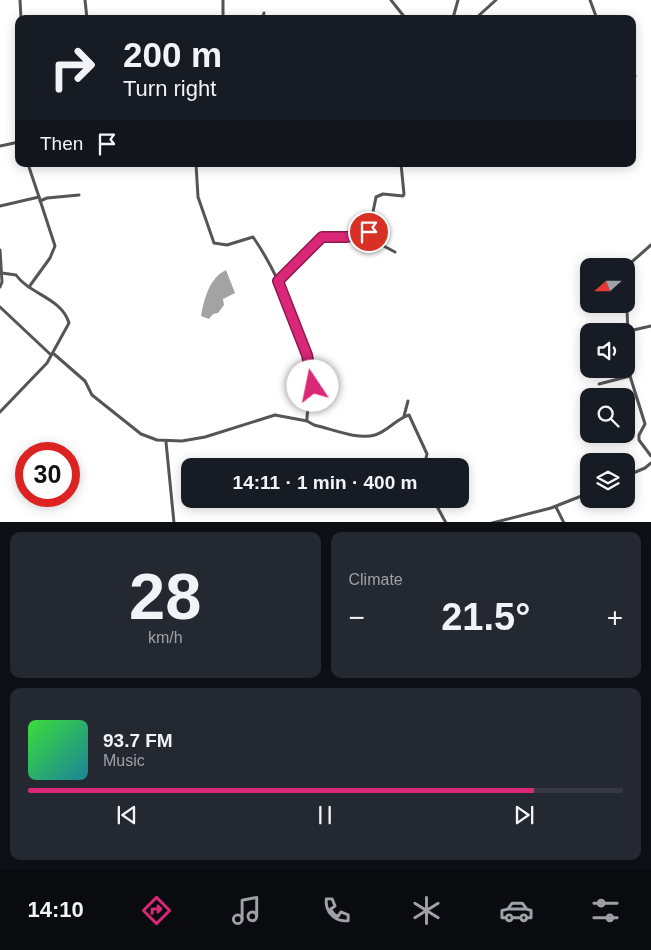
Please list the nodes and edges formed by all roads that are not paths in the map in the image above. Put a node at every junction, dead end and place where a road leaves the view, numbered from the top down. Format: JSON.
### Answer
{"nodes":[{"id":1,"x":20,"y":0,"type":"edge"},
{"id":2,"x":85,"y":0,"type":"edge"},
{"id":3,"x":223,"y":0,"type":"edge"},
{"id":4,"x":392,"y":0,"type":"edge"},
{"id":5,"x":458,"y":0,"type":"edge"},
{"id":6,"x":496,"y":0,"type":"edge"},
{"id":7,"x":590,"y":0,"type":"edge"},
{"id":8,"x":22,"y":15,"type":"edge"},
{"id":9,"x":87,"y":15,"type":"edge"},
{"id":10,"x":223,"y":15,"type":"edge"},
{"id":11,"x":403,"y":15,"type":"edge"},
{"id":12,"x":455,"y":15,"type":"edge"},
{"id":13,"x":479,"y":15,"type":"edge"},
{"id":14,"x":596,"y":15,"type":"edge"},
{"id":15,"x":15,"y":143,"type":"edge"},
{"id":16,"x":0,"y":146,"type":"edge"},
{"id":17,"x":29,"y":167,"type":"edge"},
{"id":18,"x":196,"y":167,"type":"edge"},
{"id":19,"x":401,"y":167,"type":"edge"},
{"id":20,"x":79,"y":195,"type":"dead end"},
{"id":21,"x":39,"y":199,"type":"junction"},
{"id":22,"x":0,"y":206,"type":"edge"},
{"id":23,"x":369,"y":232,"type":"junction"},
{"id":24,"x":651,"y":245,"type":"edge"},
{"id":25,"x":0,"y":250,"type":"edge"},
{"id":26,"x":395,"y":252,"type":"dead end"},
{"id":27,"x":635,"y":259,"type":"edge"},
{"id":28,"x":2,"y":273,"type":"junction"},
{"id":29,"x":278,"y":281,"type":"junction"},
{"id":30,"x":0,"y":287,"type":"edge"},
{"id":31,"x":29,"y":287,"type":"junction"},
{"id":32,"x":0,"y":308,"type":"edge"},
{"id":33,"x":651,"y":326,"type":"edge"},
{"id":34,"x":635,"y":330,"type":"edge"},
{"id":35,"x":54,"y":354,"type":"junction"},
{"id":36,"x":622,"y":378,"type":"edge"},
{"id":37,"x":631,"y":378,"type":"edge"},
{"id":38,"x":599,"y":384,"type":"dead end"},
{"id":39,"x":408,"y":401,"type":"dead end"},
{"id":40,"x":0,"y":412,"type":"edge"},
{"id":41,"x":404,"y":417,"type":"junction"},
{"id":42,"x":307,"y":421,"type":"junction"},
{"id":43,"x":166,"y":442,"type":"junction"},
{"id":44,"x":651,"y":456,"type":"edge"},
{"id":45,"x":426,"y":458,"type":"edge"},
{"id":46,"x":651,"y":463,"type":"edge"},
{"id":47,"x":635,"y":472,"type":"edge"},
{"id":48,"x":580,"y":497,"type":"edge"},
{"id":49,"x":556,"y":507,"type":"junction"},
{"id":50,"x":438,"y":508,"type":"edge"},
{"id":51,"x":174,"y":522,"type":"edge"},
{"id":52,"x":446,"y":522,"type":"edge"},
{"id":53,"x":492,"y":522,"type":"edge"},
{"id":54,"x":564,"y":522,"type":"edge"}],
"edges":[{"from":1,"to":8,"type":"street"},
{"from":2,"to":9,"type":"street"},
{"from":3,"to":10,"type":"street"},
{"from":4,"to":11,"type":"street"},
{"from":5,"to":12,"type":"street"},
{"from":6,"to":13,"type":"street"},
{"from":7,"to":14,"type":"street"},
{"from":15,"to":16,"type":"street"},
{"from":17,"to":21,"type":"street"},
{"from":18,"to":29,"type":"street"},
{"from":19,"to":23,"type":"street"},
{"from":20,"to":21,"type":"street"},
{"from":21,"to":22,"type":"street"},
{"from":21,"to":31,"type":"street"},
{"from":23,"to":26,"type":"street"},
{"from":23,"to":29,"type":"street"},
{"from":24,"to":27,"type":"street"},
{"from":25,"to":28,"type":"street"},
{"from":28,"to":30,"type":"street"},
{"from":28,"to":31,"type":"street"},
{"from":29,"to":42,"type":"street"},
{"from":31,"to":35,"type":"street"},
{"from":32,"to":35,"type":"street"},
{"from":33,"to":34,"type":"street"},
{"from":35,"to":40,"type":"street"},
{"from":35,"to":43,"type":"street"},
{"from":36,"to":38,"type":"street"},
{"from":37,"to":44,"type":"street"},
{"from":39,"to":41,"type":"street"},
{"from":41,"to":42,"type":"street"},
{"from":41,"to":45,"type":"street"},
{"from":42,"to":43,"type":"street"},
{"from":43,"to":51,"type":"street"},
{"from":46,"to":47,"type":"street"},
{"from":48,"to":49,"type":"street"},
{"from":49,"to":53,"type":"street"},
{"from":49,"to":54,"type":"street"},
{"from":50,"to":52,"type":"street"}]}
